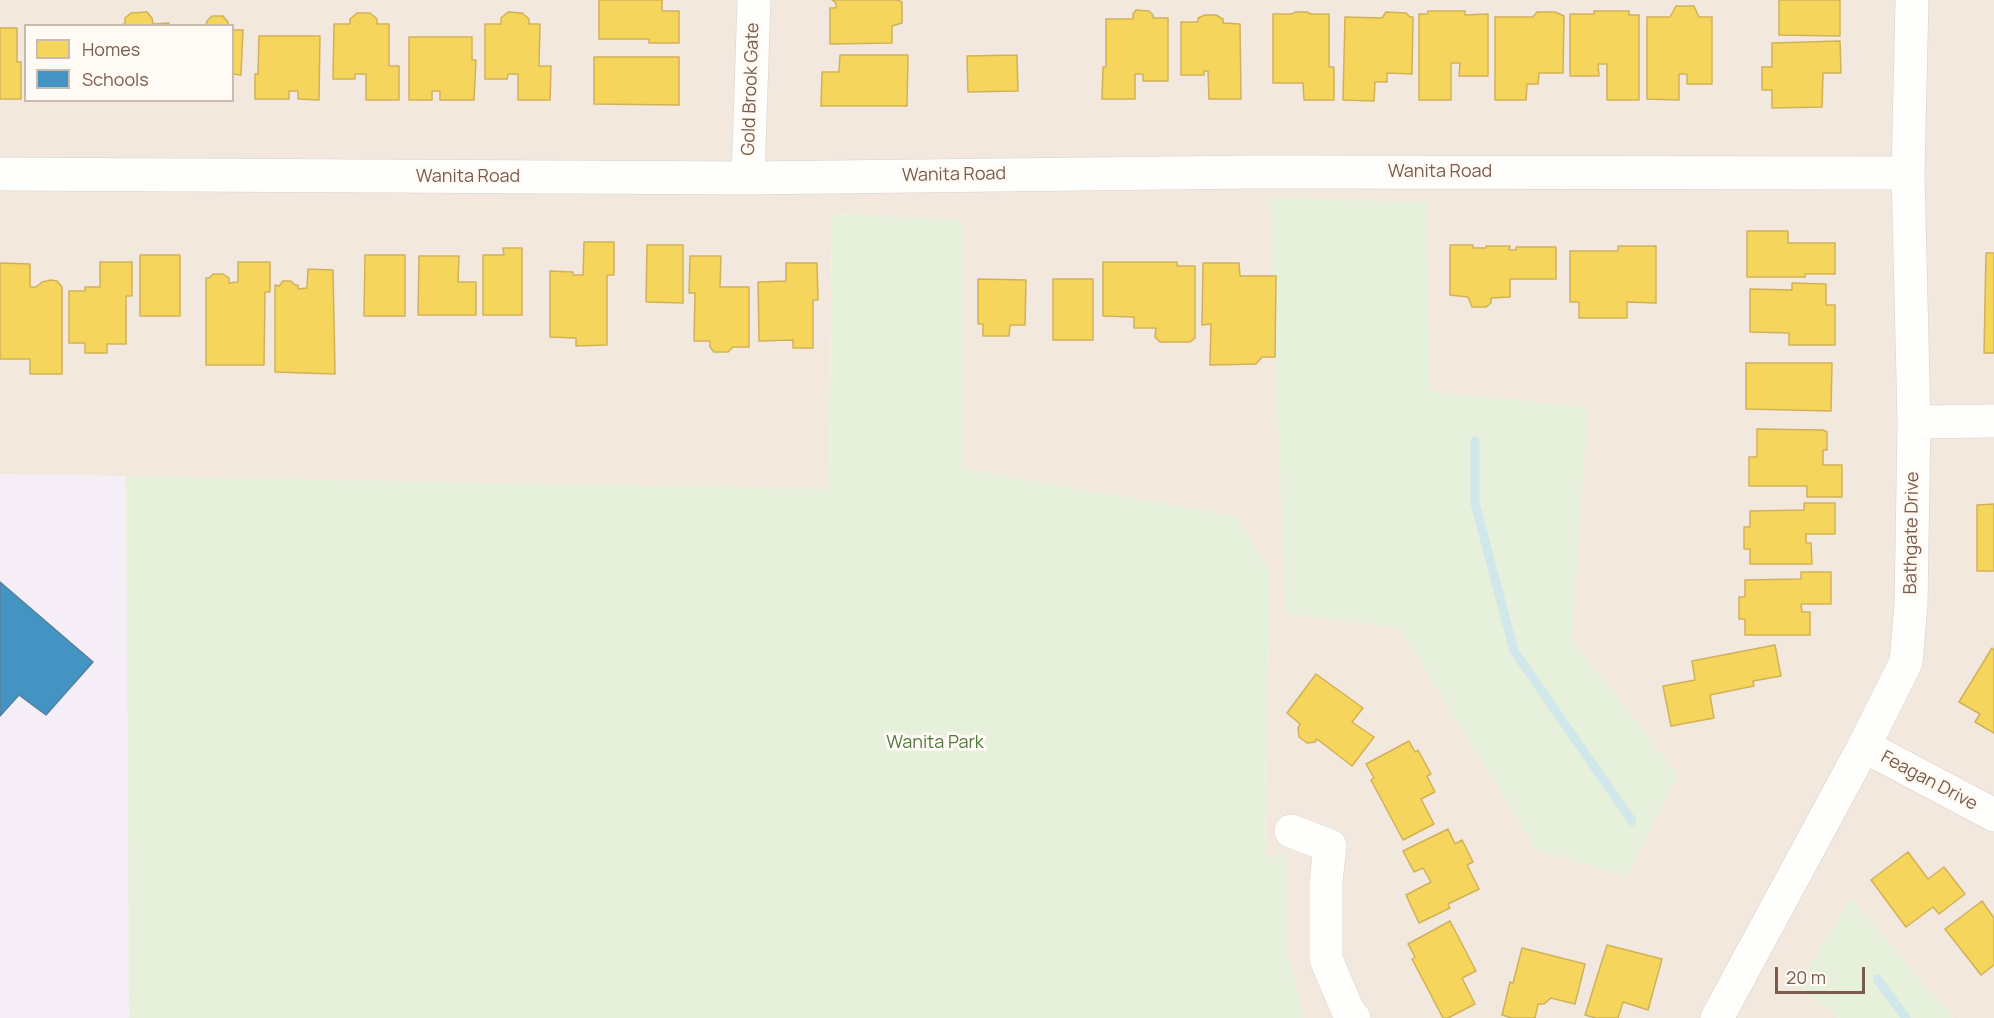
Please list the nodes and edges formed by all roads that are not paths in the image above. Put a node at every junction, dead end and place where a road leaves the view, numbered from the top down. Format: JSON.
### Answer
{"nodes":[{"id":1,"x":754,"y":0,"type":"edge"},
{"id":2,"x":1912,"y":0,"type":"edge"},
{"id":3,"x":1908,"y":173,"type":"junction"},
{"id":4,"x":0,"y":174,"type":"edge"},
{"id":5,"x":748,"y":178,"type":"junction"},
{"id":6,"x":1994,"y":421,"type":"edge"},
{"id":7,"x":1914,"y":422,"type":"junction"},
{"id":8,"x":1864,"y":746,"type":"junction"},
{"id":9,"x":1994,"y":815,"type":"edge"},
{"id":10,"x":1291,"y":831,"type":"dead end"},
{"id":11,"x":1354,"y":1018,"type":"edge"},
{"id":12,"x":1717,"y":1018,"type":"edge"}],
"edges":[{"from":1,"to":5,"type":"street","name":"Gold Brook Gate"},
{"from":2,"to":3,"type":"street","name":"Bathgate Drive"},
{"from":3,"to":5,"type":"street","name":"Wanita Road"},
{"from":3,"to":7,"type":"street","name":"Bathgate Drive"},
{"from":4,"to":5,"type":"street","name":"Wanita Road"},
{"from":6,"to":7,"type":"street"},
{"from":7,"to":8,"type":"street","name":"Bathgate Drive"},
{"from":8,"to":9,"type":"street","name":"Feagan Drive"},
{"from":8,"to":12,"type":"street","name":"Bathgate Drive"},
{"from":10,"to":11,"type":"street"}]}
